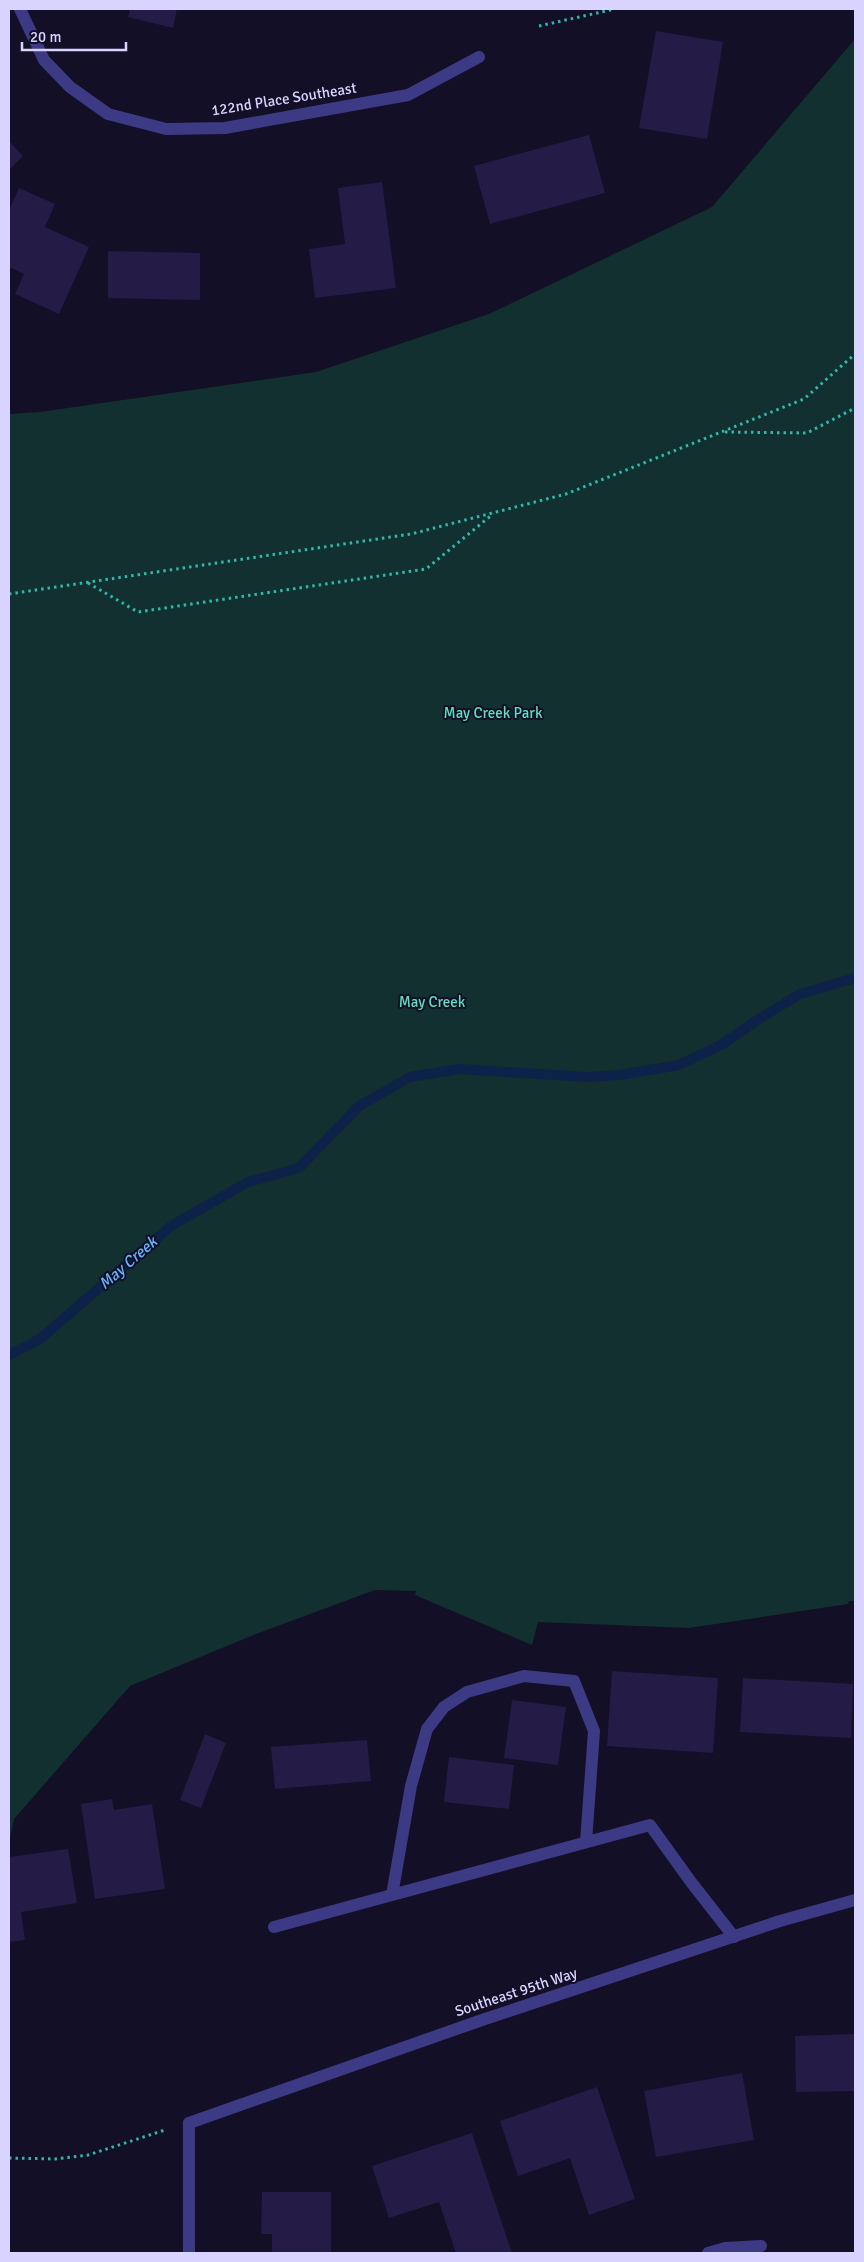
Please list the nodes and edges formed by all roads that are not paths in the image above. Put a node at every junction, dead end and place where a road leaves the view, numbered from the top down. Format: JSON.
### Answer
{"nodes":[{"id":1,"x":20,"y":9,"type":"edge"},
{"id":2,"x":479,"y":58,"type":"dead end"},
{"id":3,"x":586,"y":1842,"type":"junction"},
{"id":4,"x":392,"y":1895,"type":"junction"},
{"id":5,"x":855,"y":1900,"type":"edge"},
{"id":6,"x":274,"y":1927,"type":"dead end"},
{"id":7,"x":734,"y":1936,"type":"junction"},
{"id":8,"x":761,"y":2246,"type":"dead end"},
{"id":9,"x":189,"y":2253,"type":"edge"},
{"id":10,"x":708,"y":2253,"type":"edge"}],
"edges":[{"from":1,"to":2,"type":"street","name":"122nd Place Southeast"},
{"from":3,"to":4,"type":"street"},
{"from":3,"to":4,"type":"street"},
{"from":3,"to":7,"type":"street"},
{"from":4,"to":6,"type":"street"},
{"from":5,"to":7,"type":"street","name":"Southeast 95th Way"},
{"from":7,"to":9,"type":"street","name":"Southeast 95th Way"},
{"from":8,"to":10,"type":"street"}]}
